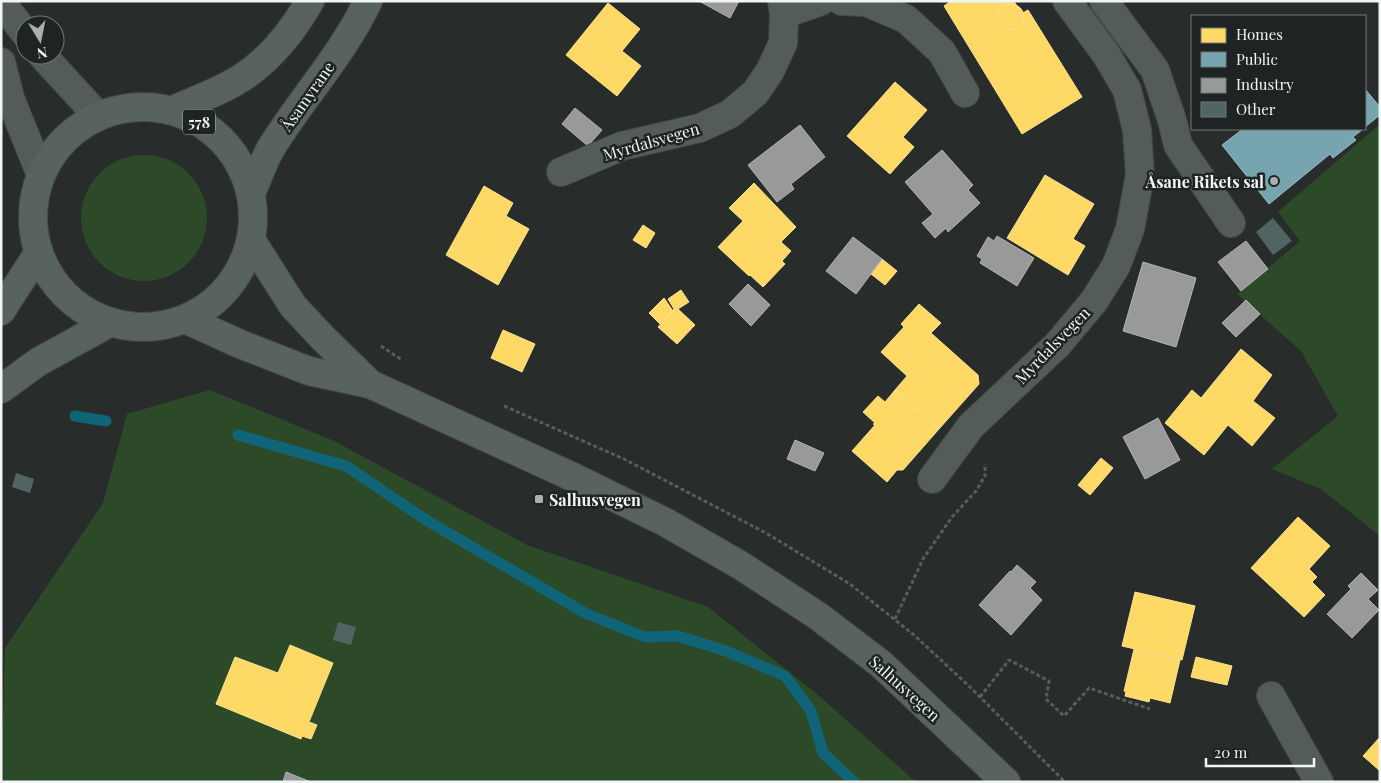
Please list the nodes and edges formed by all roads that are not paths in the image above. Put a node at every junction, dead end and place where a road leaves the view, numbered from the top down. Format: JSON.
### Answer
{"nodes":[{"id":1,"x":310,"y":1,"type":"edge"},
{"id":2,"x":368,"y":1,"type":"edge"},
{"id":3,"x":821,"y":1,"type":"edge"},
{"id":4,"x":842,"y":1,"type":"edge"},
{"id":5,"x":1067,"y":1,"type":"edge"},
{"id":6,"x":1104,"y":1,"type":"edge"},
{"id":7,"x":1,"y":2,"type":"edge"},
{"id":8,"x":783,"y":8,"type":"edge"},
{"id":9,"x":15,"y":20,"type":"edge"},
{"id":10,"x":1,"y":62,"type":"edge"},
{"id":11,"x":51,"y":65,"type":"edge"},
{"id":12,"x":965,"y":93,"type":"dead end"},
{"id":13,"x":173,"y":110,"type":"junction"},
{"id":14,"x":98,"y":116,"type":"junction"},
{"id":15,"x":561,"y":172,"type":"dead end"},
{"id":16,"x":41,"y":175,"type":"junction"},
{"id":17,"x":251,"y":193,"type":"junction"},
{"id":18,"x":1231,"y":223,"type":"dead end"},
{"id":19,"x":251,"y":240,"type":"junction"},
{"id":20,"x":39,"y":252,"type":"junction"},
{"id":21,"x":1,"y":311,"type":"edge"},
{"id":22,"x":185,"y":319,"type":"junction"},
{"id":23,"x":111,"y":322,"type":"junction"},
{"id":24,"x":370,"y":384,"type":"junction"},
{"id":25,"x":1,"y":389,"type":"edge"},
{"id":26,"x":932,"y":479,"type":"dead end"},
{"id":27,"x":1271,"y":696,"type":"dead end"},
{"id":28,"x":1006,"y":782,"type":"edge"},
{"id":29,"x":1319,"y":782,"type":"edge"}],
"edges":[{"from":1,"to":13,"type":"main road","number":"578"},
{"from":2,"to":17,"type":"main road","name":"Åsamyrane"},
{"from":3,"to":8,"type":"street"},
{"from":4,"to":12,"type":"street"},
{"from":5,"to":26,"type":"street","name":"Myrdalsvegen"},
{"from":6,"to":18,"type":"street"},
{"from":7,"to":9,"type":"street"},
{"from":8,"to":15,"type":"street","name":"Myrdalsvegen"},
{"from":10,"to":16,"type":"street"},
{"from":11,"to":14,"type":"street"},
{"from":13,"to":14,"type":"main road","number":"578"},
{"from":13,"to":17,"type":"main road","number":"578"},
{"from":14,"to":16,"type":"main road","number":"578"},
{"from":16,"to":20,"type":"main road","number":"578"},
{"from":17,"to":19,"type":"main road","number":"578"},
{"from":19,"to":22,"type":"main road","number":"578"},
{"from":19,"to":24,"type":"main road","name":"Salhusvegen"},
{"from":20,"to":21,"type":"main road"},
{"from":20,"to":23,"type":"main road","number":"578"},
{"from":22,"to":23,"type":"main road","number":"578"},
{"from":22,"to":24,"type":"main road","name":"Salhusvegen"},
{"from":23,"to":25,"type":"main road"},
{"from":24,"to":28,"type":"main road","name":"Salhusvegen"},
{"from":27,"to":29,"type":"street"}]}
